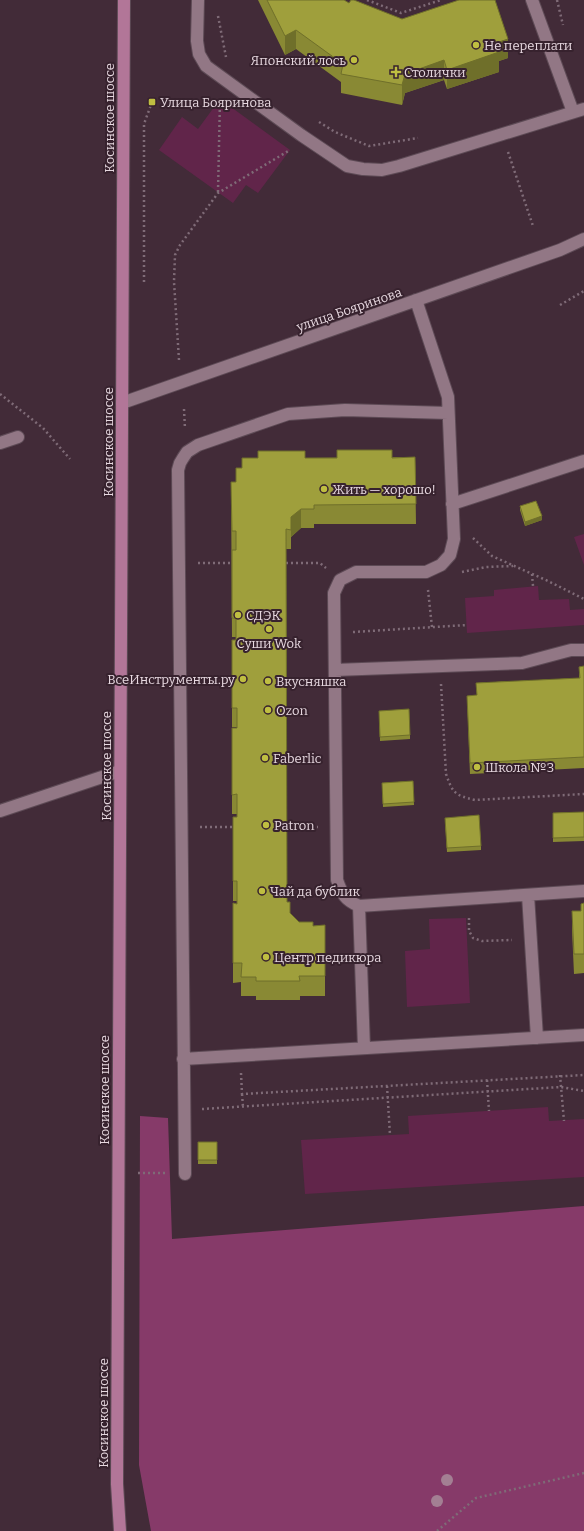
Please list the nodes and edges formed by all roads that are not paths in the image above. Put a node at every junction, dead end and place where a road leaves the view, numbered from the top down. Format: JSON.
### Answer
{"nodes":[{"id":1,"x":124,"y":0,"type":"edge"},
{"id":2,"x":198,"y":0,"type":"edge"},
{"id":3,"x":532,"y":0,"type":"edge"},
{"id":4,"x":578,"y":111,"type":"edge"},
{"id":5,"x":584,"y":239,"type":"edge"},
{"id":6,"x":416,"y":300,"type":"junction"},
{"id":7,"x":122,"y":403,"type":"junction"},
{"id":8,"x":448,"y":413,"type":"junction"},
{"id":9,"x":18,"y":437,"type":"dead end"},
{"id":10,"x":0,"y":443,"type":"edge"},
{"id":11,"x":584,"y":461,"type":"edge"},
{"id":12,"x":452,"y":504,"type":"junction"},
{"id":13,"x":584,"y":650,"type":"edge"},
{"id":14,"x":335,"y":670,"type":"junction"},
{"id":15,"x":120,"y":771,"type":"junction"},
{"id":16,"x":0,"y":811,"type":"edge"},
{"id":17,"x":584,"y":891,"type":"edge"},
{"id":18,"x":528,"y":895,"type":"junction"},
{"id":19,"x":359,"y":906,"type":"junction"},
{"id":20,"x":584,"y":1035,"type":"edge"},
{"id":21,"x":537,"y":1038,"type":"junction"},
{"id":22,"x":364,"y":1048,"type":"junction"},
{"id":23,"x":183,"y":1059,"type":"junction"},
{"id":24,"x":185,"y":1174,"type":"road end"},
{"id":25,"x":120,"y":1531,"type":"edge"}],
"edges":[{"from":1,"to":7,"type":"main road","name":"Косинское шоссе"},
{"from":2,"to":4,"type":"street"},
{"from":3,"to":4,"type":"street"},
{"from":5,"to":6,"type":"street","name":"улица Бояринова"},
{"from":6,"to":7,"type":"street","name":"улица Бояринова"},
{"from":6,"to":8,"type":"street"},
{"from":7,"to":15,"type":"main road","name":"Косинское шоссе"},
{"from":8,"to":12,"type":"street"},
{"from":8,"to":23,"type":"street"},
{"from":9,"to":10,"type":"street"},
{"from":11,"to":12,"type":"street"},
{"from":12,"to":14,"type":"street"},
{"from":13,"to":14,"type":"street"},
{"from":14,"to":19,"type":"street"},
{"from":15,"to":16,"type":"street"},
{"from":15,"to":25,"type":"main road","name":"Косинское шоссе"},
{"from":17,"to":18,"type":"street"},
{"from":18,"to":19,"type":"street"},
{"from":18,"to":21,"type":"street"},
{"from":19,"to":22,"type":"street"},
{"from":20,"to":21,"type":"street"},
{"from":21,"to":22,"type":"street"},
{"from":22,"to":23,"type":"street"},
{"from":23,"to":24,"type":"street"}]}
